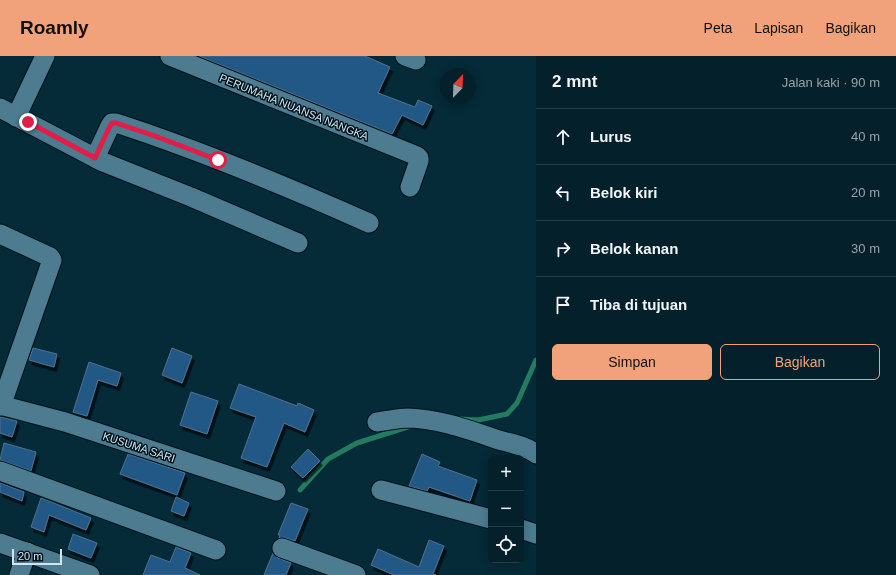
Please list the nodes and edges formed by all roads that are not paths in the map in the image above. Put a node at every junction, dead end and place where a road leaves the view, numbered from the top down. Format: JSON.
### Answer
{"nodes":[{"id":1,"x":45,"y":56,"type":"edge"},
{"id":2,"x":170,"y":56,"type":"edge"},
{"id":3,"x":0,"y":108,"type":"edge"},
{"id":4,"x":16,"y":117,"type":"junction"},
{"id":5,"x":95,"y":158,"type":"junction"},
{"id":6,"x":410,"y":187,"type":"dead end"},
{"id":7,"x":369,"y":222,"type":"dead end"},
{"id":8,"x":0,"y":234,"type":"edge"},
{"id":9,"x":298,"y":243,"type":"dead end"},
{"id":10,"x":1,"y":405,"type":"edge"},
{"id":11,"x":378,"y":422,"type":"dead end"},
{"id":12,"x":536,"y":454,"type":"edge"},
{"id":13,"x":0,"y":471,"type":"edge"},
{"id":14,"x":381,"y":490,"type":"dead end"},
{"id":15,"x":276,"y":491,"type":"dead end"},
{"id":16,"x":488,"y":519,"type":"edge"},
{"id":17,"x":524,"y":530,"type":"edge"},
{"id":18,"x":536,"y":534,"type":"edge"},
{"id":19,"x":0,"y":543,"type":"edge"},
{"id":20,"x":282,"y":548,"type":"dead end"},
{"id":21,"x":216,"y":550,"type":"dead end"},
{"id":22,"x":27,"y":552,"type":"junction"},
{"id":23,"x":19,"y":575,"type":"edge"},
{"id":24,"x":90,"y":575,"type":"edge"},
{"id":25,"x":356,"y":575,"type":"edge"}],
"edges":[{"from":1,"to":4,"type":"street"},
{"from":2,"to":6,"type":"street","name":"PERUMAHA NUANSA NANGKA"},
{"from":3,"to":4,"type":"street"},
{"from":4,"to":5,"type":"street"},
{"from":5,"to":7,"type":"street"},
{"from":5,"to":9,"type":"street"},
{"from":8,"to":10,"type":"street"},
{"from":10,"to":15,"type":"street","name":"KUSUMA SARI"},
{"from":11,"to":12,"type":"street"},
{"from":13,"to":21,"type":"street"},
{"from":14,"to":16,"type":"street"},
{"from":17,"to":18,"type":"street"},
{"from":19,"to":22,"type":"street"},
{"from":20,"to":25,"type":"street"},
{"from":22,"to":23,"type":"street"},
{"from":22,"to":24,"type":"street"}]}
